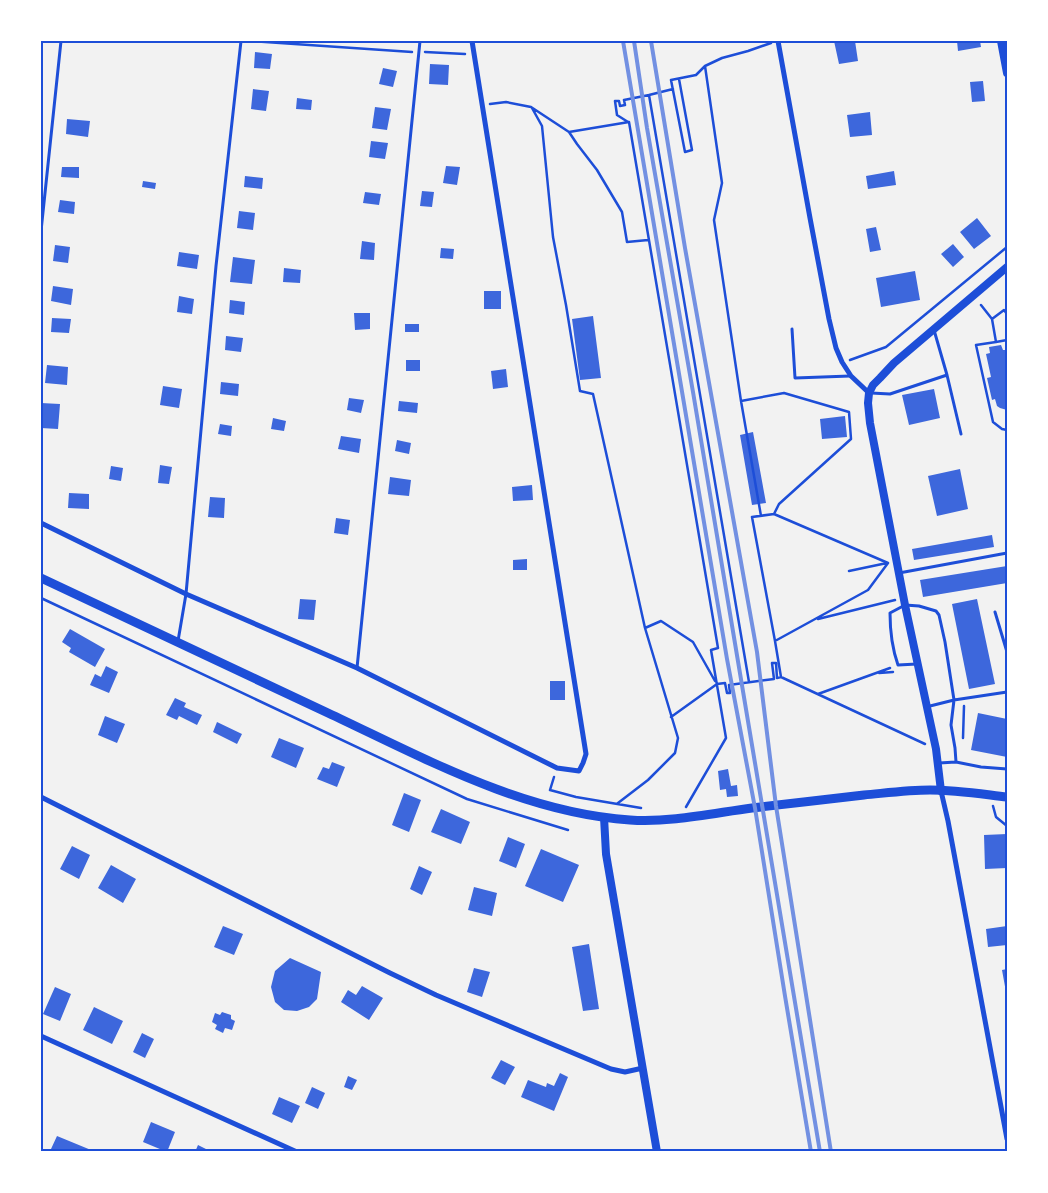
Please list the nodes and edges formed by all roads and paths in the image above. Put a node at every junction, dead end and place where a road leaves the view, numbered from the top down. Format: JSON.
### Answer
{"nodes":[{"id":1,"x":61,"y":41,"type":"edge"},
{"id":2,"x":241,"y":41,"type":"edge"},
{"id":3,"x":251,"y":41,"type":"edge"},
{"id":4,"x":420,"y":41,"type":"edge"},
{"id":5,"x":472,"y":41,"type":"edge"},
{"id":6,"x":776,"y":41,"type":"edge"},
{"id":7,"x":1001,"y":41,"type":"edge"},
{"id":8,"x":418,"y":52,"type":"junction"},
{"id":9,"x":474,"y":54,"type":"junction"},
{"id":10,"x":705,"y":66,"type":"junction"},
{"id":11,"x":1007,"y":73,"type":"edge"},
{"id":12,"x":679,"y":79,"type":"junction"},
{"id":13,"x":673,"y":89,"type":"junction"},
{"id":14,"x":649,"y":95,"type":"junction"},
{"id":15,"x":482,"y":105,"type":"junction"},
{"id":16,"x":531,"y":107,"type":"junction"},
{"id":17,"x":628,"y":122,"type":"junction"},
{"id":18,"x":569,"y":132,"type":"junction"},
{"id":19,"x":41,"y":231,"type":"edge"},
{"id":20,"x":649,"y":240,"type":"junction"},
{"id":21,"x":1007,"y":247,"type":"edge"},
{"id":22,"x":1007,"y":266,"type":"edge"},
{"id":23,"x":981,"y":305,"type":"dead end"},
{"id":24,"x":1007,"y":314,"type":"edge"},
{"id":25,"x":992,"y":319,"type":"junction"},
{"id":26,"x":792,"y":329,"type":"dead end"},
{"id":27,"x":934,"y":329,"type":"junction"},
{"id":28,"x":1007,"y":340,"type":"edge"},
{"id":29,"x":996,"y":342,"type":"junction"},
{"id":30,"x":842,"y":362,"type":"junction"},
{"id":31,"x":947,"y":375,"type":"junction"},
{"id":32,"x":851,"y":376,"type":"junction"},
{"id":33,"x":870,"y":392,"type":"junction"},
{"id":34,"x":741,"y":401,"type":"junction"},
{"id":35,"x":1007,"y":430,"type":"edge"},
{"id":36,"x":961,"y":434,"type":"dead end"},
{"id":37,"x":774,"y":514,"type":"junction"},
{"id":38,"x":761,"y":516,"type":"junction"},
{"id":39,"x":41,"y":524,"type":"edge"},
{"id":40,"x":1007,"y":553,"type":"edge"},
{"id":41,"x":888,"y":563,"type":"junction"},
{"id":42,"x":849,"y":571,"type":"dead end"},
{"id":43,"x":899,"y":573,"type":"junction"},
{"id":44,"x":41,"y":578,"type":"edge"},
{"id":45,"x":186,"y":594,"type":"junction"},
{"id":46,"x":41,"y":598,"type":"edge"},
{"id":47,"x":904,"y":602,"type":"junction"},
{"id":48,"x":995,"y":612,"type":"dead end"},
{"id":49,"x":814,"y":620,"type":"junction"},
{"id":50,"x":646,"y":628,"type":"junction"},
{"id":51,"x":775,"y":641,"type":"junction"},
{"id":52,"x":177,"y":642,"type":"junction"},
{"id":53,"x":1007,"y":652,"type":"edge"},
{"id":54,"x":917,"y":664,"type":"junction"},
{"id":55,"x":898,"y":665,"type":"junction"},
{"id":56,"x":357,"y":668,"type":"junction"},
{"id":57,"x":781,"y":677,"type":"junction"},
{"id":58,"x":749,"y":682,"type":"junction"},
{"id":59,"x":717,"y":684,"type":"junction"},
{"id":60,"x":1007,"y":692,"type":"edge"},
{"id":61,"x":818,"y":694,"type":"junction"},
{"id":62,"x":954,"y":700,"type":"junction"},
{"id":63,"x":926,"y":707,"type":"junction"},
{"id":64,"x":671,"y":717,"type":"junction"},
{"id":65,"x":936,"y":749,"type":"junction"},
{"id":66,"x":956,"y":762,"type":"junction"},
{"id":67,"x":938,"y":763,"type":"junction"},
{"id":68,"x":557,"y":768,"type":"junction"},
{"id":69,"x":1007,"y":769,"type":"edge"},
{"id":70,"x":941,"y":790,"type":"junction"},
{"id":71,"x":968,"y":792,"type":"junction"},
{"id":72,"x":1007,"y":792,"type":"edge"},
{"id":73,"x":990,"y":795,"type":"junction"},
{"id":74,"x":1007,"y":796,"type":"edge"},
{"id":75,"x":41,"y":798,"type":"edge"},
{"id":76,"x":617,"y":804,"type":"junction"},
{"id":77,"x":643,"y":808,"type":"dead end"},
{"id":78,"x":678,"y":808,"type":"dead end"},
{"id":79,"x":604,"y":818,"type":"junction"},
{"id":80,"x":1007,"y":826,"type":"edge"},
{"id":81,"x":568,"y":830,"type":"dead end"},
{"id":82,"x":41,"y":1036,"type":"edge"},
{"id":83,"x":643,"y":1068,"type":"junction"},
{"id":84,"x":1007,"y":1139,"type":"edge"},
{"id":85,"x":297,"y":1152,"type":"edge"},
{"id":86,"x":657,"y":1152,"type":"edge"}],
"edges":[{"from":1,"to":19,"type":"lane"},
{"from":2,"to":45,"type":"lane"},
{"from":3,"to":8,"type":"path"},
{"from":4,"to":8,"type":"lane"},
{"from":5,"to":9,"type":"street"},
{"from":6,"to":10,"type":"path"},
{"from":6,"to":30,"type":"street"},
{"from":7,"to":11,"type":"street"},
{"from":8,"to":9,"type":"path"},
{"from":8,"to":56,"type":"lane"},
{"from":9,"to":15,"type":"street"},
{"from":10,"to":12,"type":"path"},
{"from":10,"to":34,"type":"path"},
{"from":12,"to":13,"type":"path"},
{"from":12,"to":13,"type":"path"},
{"from":13,"to":14,"type":"path"},
{"from":14,"to":17,"type":"path"},
{"from":14,"to":58,"type":"path"},
{"from":15,"to":16,"type":"path"},
{"from":15,"to":68,"type":"street"},
{"from":16,"to":18,"type":"path"},
{"from":16,"to":50,"type":"path"},
{"from":17,"to":18,"type":"path"},
{"from":17,"to":20,"type":"path"},
{"from":18,"to":20,"type":"path"},
{"from":20,"to":59,"type":"path"},
{"from":21,"to":30,"type":"path"},
{"from":22,"to":27,"type":"street"},
{"from":23,"to":25,"type":"path"},
{"from":24,"to":25,"type":"path"},
{"from":25,"to":29,"type":"path"},
{"from":26,"to":32,"type":"lane"},
{"from":27,"to":31,"type":"lane"},
{"from":27,"to":33,"type":"street"},
{"from":28,"to":29,"type":"path"},
{"from":29,"to":35,"type":"path"},
{"from":30,"to":32,"type":"street"},
{"from":31,"to":33,"type":"lane"},
{"from":31,"to":36,"type":"lane"},
{"from":32,"to":33,"type":"street"},
{"from":33,"to":43,"type":"street"},
{"from":34,"to":37,"type":"path"},
{"from":34,"to":38,"type":"path"},
{"from":37,"to":38,"type":"path"},
{"from":37,"to":41,"type":"path"},
{"from":38,"to":51,"type":"path"},
{"from":39,"to":45,"type":"street"},
{"from":40,"to":43,"type":"lane"},
{"from":41,"to":42,"type":"path"},
{"from":41,"to":49,"type":"path"},
{"from":43,"to":47,"type":"street"},
{"from":44,"to":52,"type":"main road"},
{"from":45,"to":52,"type":"lane"},
{"from":45,"to":56,"type":"street"},
{"from":46,"to":81,"type":"path"},
{"from":47,"to":49,"type":"path"},
{"from":47,"to":54,"type":"street"},
{"from":47,"to":55,"type":"lane"},
{"from":47,"to":62,"type":"lane"},
{"from":48,"to":53,"type":"lane"},
{"from":49,"to":51,"type":"path"},
{"from":50,"to":59,"type":"path"},
{"from":50,"to":64,"type":"path"},
{"from":51,"to":57,"type":"path"},
{"from":52,"to":79,"type":"main road"},
{"from":54,"to":55,"type":"lane"},
{"from":54,"to":63,"type":"street"},
{"from":55,"to":61,"type":"path"},
{"from":56,"to":68,"type":"street"},
{"from":57,"to":58,"type":"path"},
{"from":57,"to":61,"type":"path"},
{"from":58,"to":59,"type":"path"},
{"from":59,"to":64,"type":"path"},
{"from":59,"to":78,"type":"path"},
{"from":60,"to":62,"type":"lane"},
{"from":61,"to":65,"type":"path"},
{"from":62,"to":63,"type":"lane"},
{"from":62,"to":66,"type":"lane"},
{"from":63,"to":65,"type":"street"},
{"from":64,"to":76,"type":"path"},
{"from":65,"to":67,"type":"street"},
{"from":66,"to":67,"type":"lane"},
{"from":66,"to":69,"type":"lane"},
{"from":67,"to":70,"type":"street"},
{"from":68,"to":76,"type":"path"},
{"from":70,"to":71,"type":"main road"},
{"from":70,"to":79,"type":"main road"},
{"from":70,"to":84,"type":"street"},
{"from":71,"to":72,"type":"main road"},
{"from":71,"to":73,"type":"main road"},
{"from":73,"to":74,"type":"main road"},
{"from":73,"to":80,"type":"path"},
{"from":75,"to":83,"type":"street"},
{"from":76,"to":77,"type":"path"},
{"from":79,"to":83,"type":"street"},
{"from":82,"to":85,"type":"street"},
{"from":83,"to":86,"type":"street"}]}
